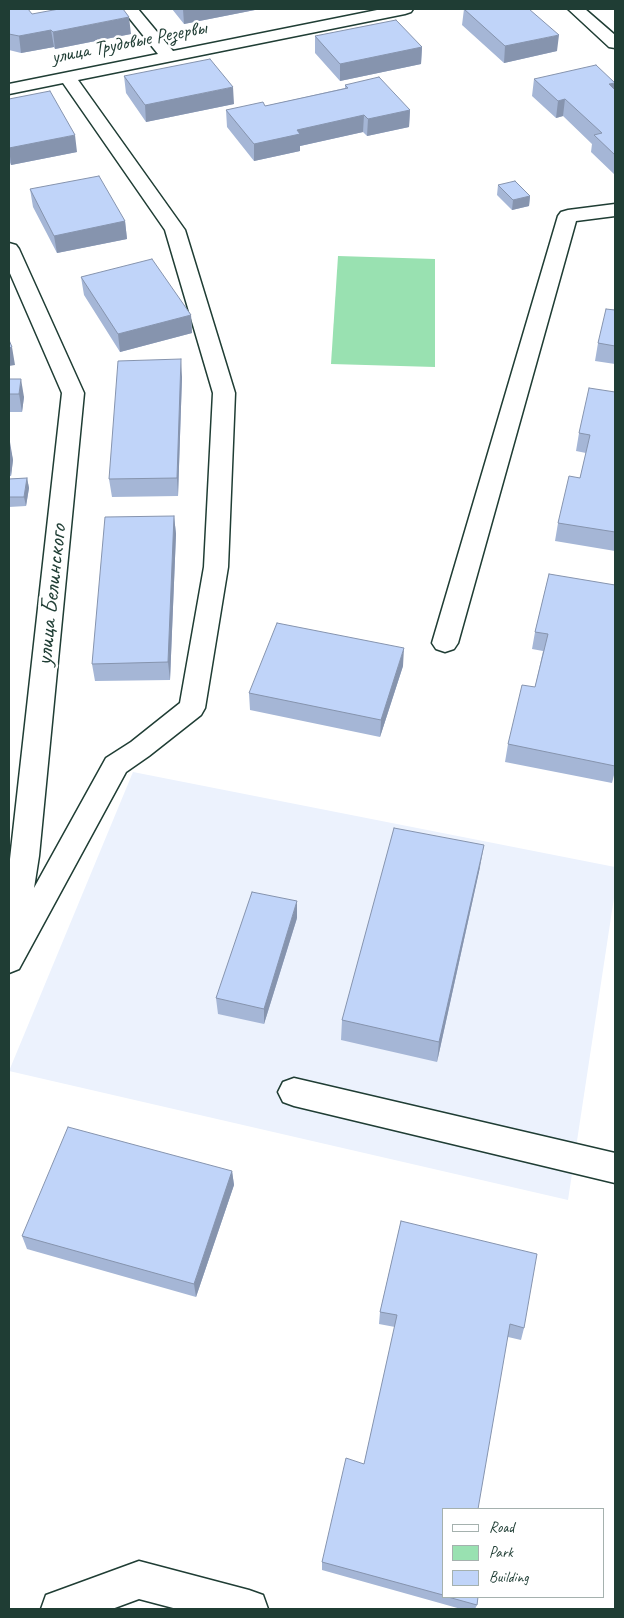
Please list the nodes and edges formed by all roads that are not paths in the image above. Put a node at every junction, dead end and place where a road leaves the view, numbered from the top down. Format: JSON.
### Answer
{"nodes":[{"id":1,"x":130,"y":9,"type":"edge"},
{"id":2,"x":405,"y":9,"type":"edge"},
{"id":3,"x":576,"y":9,"type":"edge"},
{"id":4,"x":353,"y":14,"type":"edge"},
{"id":5,"x":615,"y":43,"type":"edge"},
{"id":6,"x":169,"y":56,"type":"junction"},
{"id":7,"x":67,"y":77,"type":"junction"},
{"id":8,"x":9,"y":89,"type":"edge"},
{"id":9,"x":615,"y":210,"type":"edge"},
{"id":10,"x":9,"y":249,"type":"edge"},
{"id":11,"x":445,"y":643,"type":"dead end"},
{"id":12,"x":9,"y":952,"type":"edge"},
{"id":13,"x":9,"y":960,"type":"edge"},
{"id":14,"x":294,"y":1092,"type":"dead end"},
{"id":15,"x":615,"y":1168,"type":"edge"},
{"id":16,"x":60,"y":1609,"type":"edge"},
{"id":17,"x":249,"y":1609,"type":"edge"}],
"edges":[{"from":1,"to":6,"type":"street"},
{"from":2,"to":4,"type":"street","name":"улица Трудовые Резервы"},
{"from":3,"to":5,"type":"street"},
{"from":4,"to":6,"type":"street","name":"улица Трудовые Резервы"},
{"from":6,"to":7,"type":"street","name":"улица Трудовые Резервы"},
{"from":7,"to":8,"type":"street","name":"улица Трудовые Резервы"},
{"from":7,"to":13,"type":"street"},
{"from":9,"to":11,"type":"street"},
{"from":10,"to":12,"type":"street","name":"улица Белинского"},
{"from":14,"to":15,"type":"street"},
{"from":16,"to":17,"type":"street"}]}
